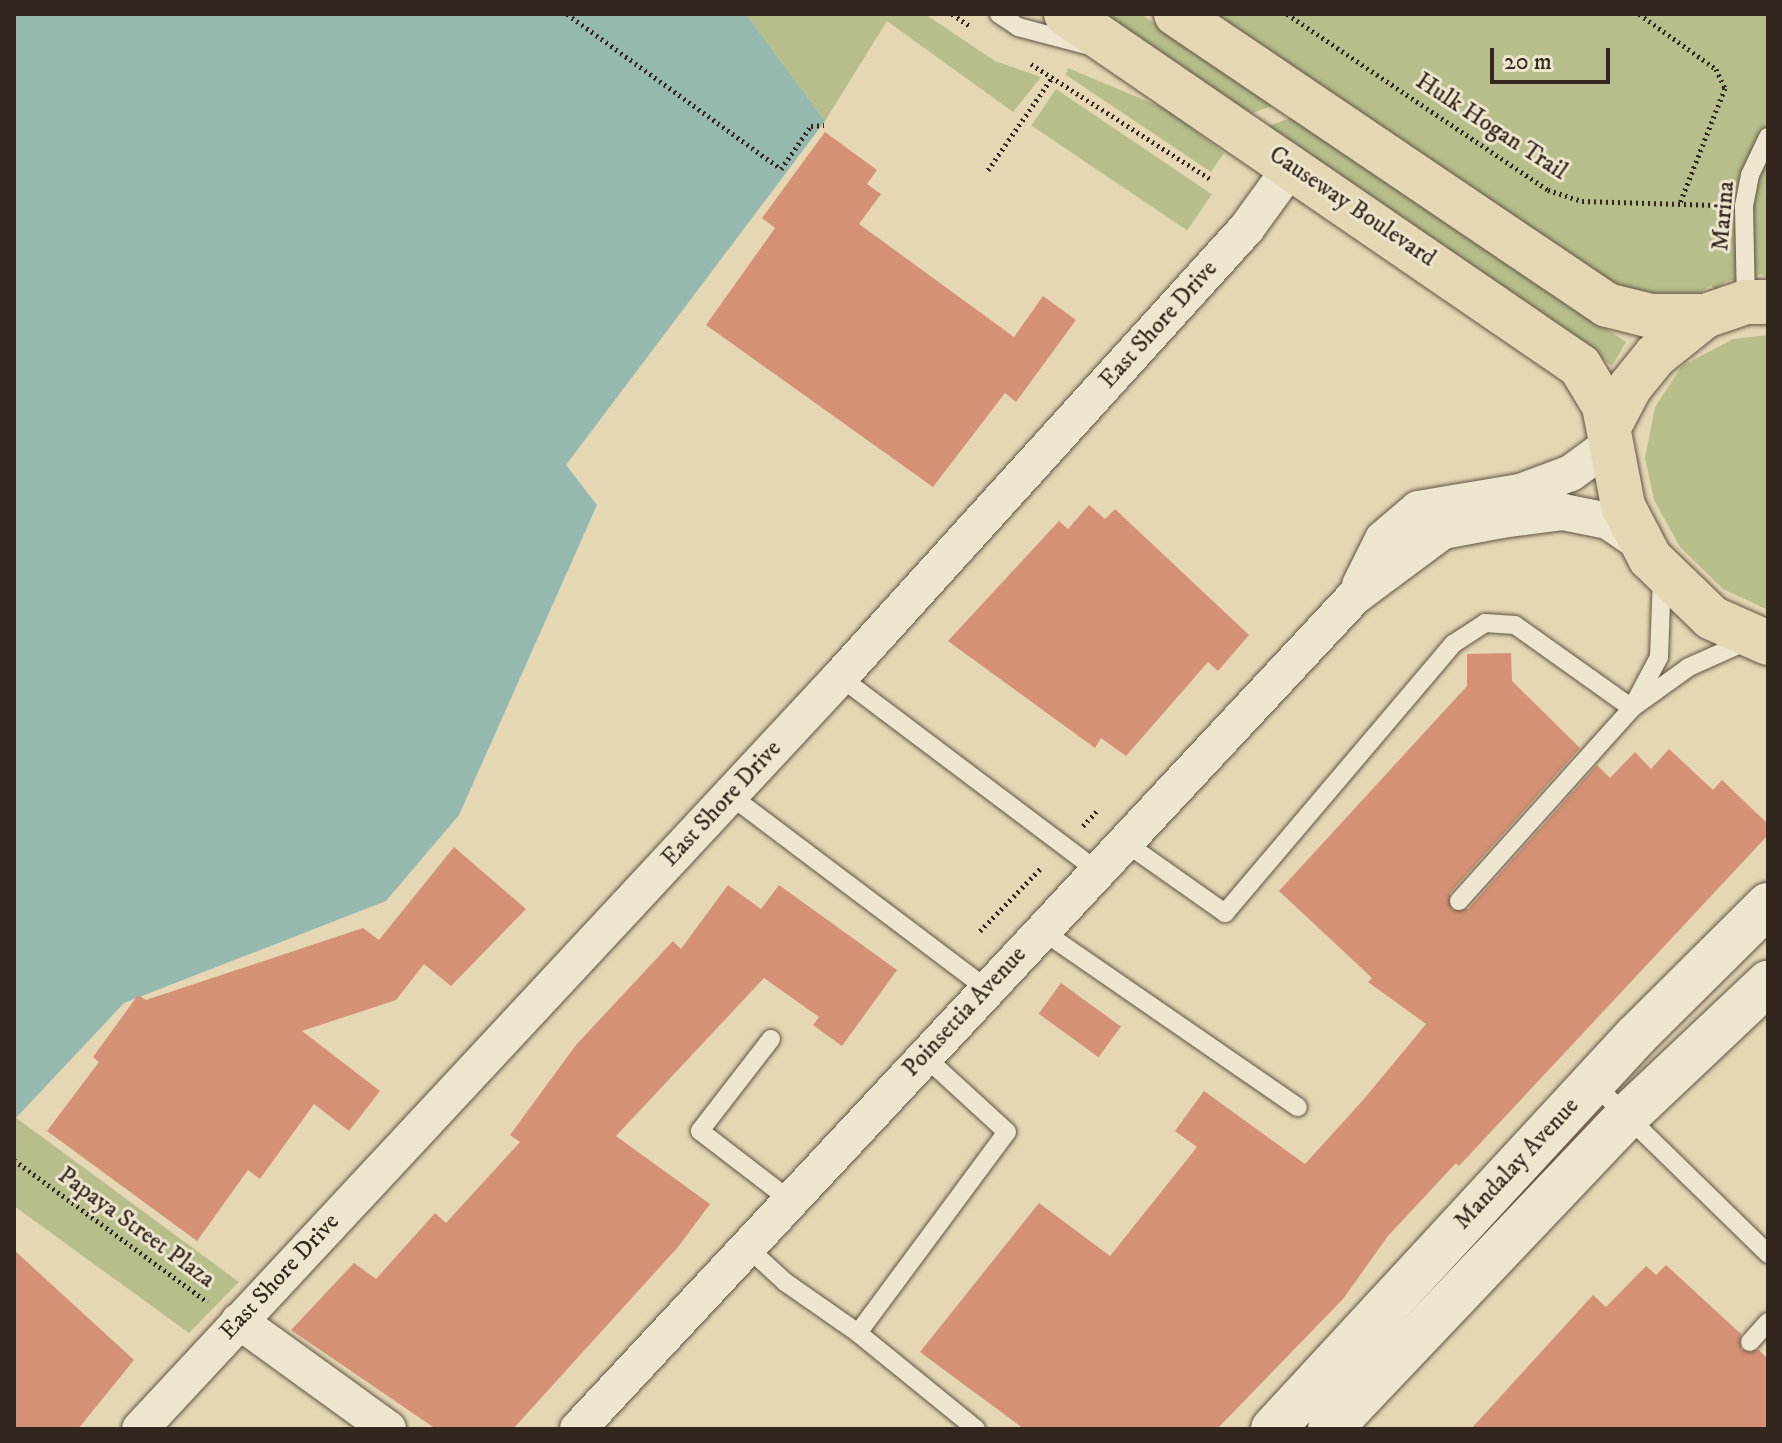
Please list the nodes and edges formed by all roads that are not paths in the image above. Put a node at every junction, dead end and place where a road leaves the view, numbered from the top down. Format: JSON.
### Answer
{"nodes":[{"id":1,"x":999,"y":14,"type":"edge"},
{"id":2,"x":1066,"y":14,"type":"edge"},
{"id":3,"x":1176,"y":14,"type":"edge"},
{"id":4,"x":1129,"y":57,"type":"junction"},
{"id":5,"x":1768,"y":137,"type":"edge"},
{"id":6,"x":1291,"y":167,"type":"junction"},
{"id":7,"x":1757,"y":302,"type":"edge"},
{"id":8,"x":1705,"y":316,"type":"junction"},
{"id":9,"x":1611,"y":434,"type":"junction"},
{"id":10,"x":1652,"y":559,"type":"junction"},
{"id":11,"x":1354,"y":597,"type":"junction"},
{"id":12,"x":1761,"y":640,"type":"edge"},
{"id":13,"x":840,"y":677,"type":"junction"},
{"id":14,"x":1632,"y":708,"type":"junction"},
{"id":15,"x":731,"y":796,"type":"junction"},
{"id":16,"x":1123,"y":841,"type":"junction"},
{"id":17,"x":1096,"y":870,"type":"junction"},
{"id":18,"x":1459,"y":901,"type":"dead end"},
{"id":19,"x":1768,"y":905,"type":"edge"},
{"id":20,"x":1041,"y":930,"type":"junction"},
{"id":21,"x":1768,"y":983,"type":"edge"},
{"id":22,"x":986,"y":988,"type":"junction"},
{"id":23,"x":771,"y":1039,"type":"dead end"},
{"id":24,"x":924,"y":1056,"type":"junction"},
{"id":25,"x":1592,"y":1082,"type":"junction"},
{"id":26,"x":1298,"y":1107,"type":"dead end"},
{"id":27,"x":1625,"y":1118,"type":"junction"},
{"id":28,"x":790,"y":1200,"type":"junction"},
{"id":29,"x":747,"y":1247,"type":"junction"},
{"id":30,"x":1768,"y":1254,"type":"edge"},
{"id":31,"x":239,"y":1321,"type":"junction"},
{"id":32,"x":1768,"y":1322,"type":"edge"},
{"id":33,"x":858,"y":1333,"type":"junction"},
{"id":34,"x":1750,"y":1342,"type":"dead end"},
{"id":35,"x":140,"y":1429,"type":"edge"},
{"id":36,"x":388,"y":1429,"type":"edge"},
{"id":37,"x":578,"y":1429,"type":"edge"},
{"id":38,"x":976,"y":1429,"type":"edge"},
{"id":39,"x":1273,"y":1429,"type":"edge"},
{"id":40,"x":1330,"y":1429,"type":"edge"}],
"edges":[{"from":1,"to":4,"type":"lane"},
{"from":2,"to":4,"type":"main road","name":"Causeway Boulevard"},
{"from":3,"to":8,"type":"main road"},
{"from":4,"to":6,"type":"main road","name":"Causeway Boulevard"},
{"from":5,"to":7,"type":"lane","name":"Marina"},
{"from":6,"to":9,"type":"main road","name":"Causeway Boulevard"},
{"from":6,"to":13,"type":"street","name":"East Shore Drive"},
{"from":7,"to":8,"type":"main road"},
{"from":8,"to":9,"type":"main road"},
{"from":9,"to":10,"type":"main road","name":"Causeway Boulevard"},
{"from":9,"to":11,"type":"street","name":"Poinsettia Avenue"},
{"from":10,"to":11,"type":"street","name":"Poinsettia Avenue"},
{"from":10,"to":12,"type":"main road"},
{"from":10,"to":14,"type":"lane"},
{"from":11,"to":16,"type":"street","name":"Poinsettia Avenue"},
{"from":12,"to":14,"type":"lane"},
{"from":13,"to":15,"type":"street","name":"East Shore Drive"},
{"from":13,"to":17,"type":"lane"},
{"from":14,"to":16,"type":"lane"},
{"from":14,"to":18,"type":"lane"},
{"from":15,"to":22,"type":"lane"},
{"from":15,"to":31,"type":"street","name":"East Shore Drive"},
{"from":16,"to":17,"type":"street","name":"Poinsettia Avenue"},
{"from":17,"to":20,"type":"street","name":"Poinsettia Avenue"},
{"from":19,"to":25,"type":"street","name":"Mandalay Avenue"},
{"from":20,"to":22,"type":"street","name":"Poinsettia Avenue"},
{"from":20,"to":26,"type":"lane"},
{"from":21,"to":27,"type":"street","name":"Mandalay Avenue"},
{"from":22,"to":24,"type":"street","name":"Poinsettia Avenue"},
{"from":23,"to":28,"type":"lane"},
{"from":24,"to":28,"type":"street","name":"Poinsettia Avenue"},
{"from":24,"to":33,"type":"lane"},
{"from":25,"to":27,"type":"lane"},
{"from":25,"to":39,"type":"street","name":"Mandalay Avenue"},
{"from":27,"to":30,"type":"lane"},
{"from":27,"to":40,"type":"street","name":"Mandalay Avenue"},
{"from":28,"to":29,"type":"street","name":"Poinsettia Avenue"},
{"from":29,"to":33,"type":"lane"},
{"from":29,"to":37,"type":"street","name":"Poinsettia Avenue"},
{"from":31,"to":35,"type":"street","name":"East Shore Drive"},
{"from":31,"to":36,"type":"street"},
{"from":32,"to":34,"type":"lane"},
{"from":33,"to":38,"type":"lane"}]}
